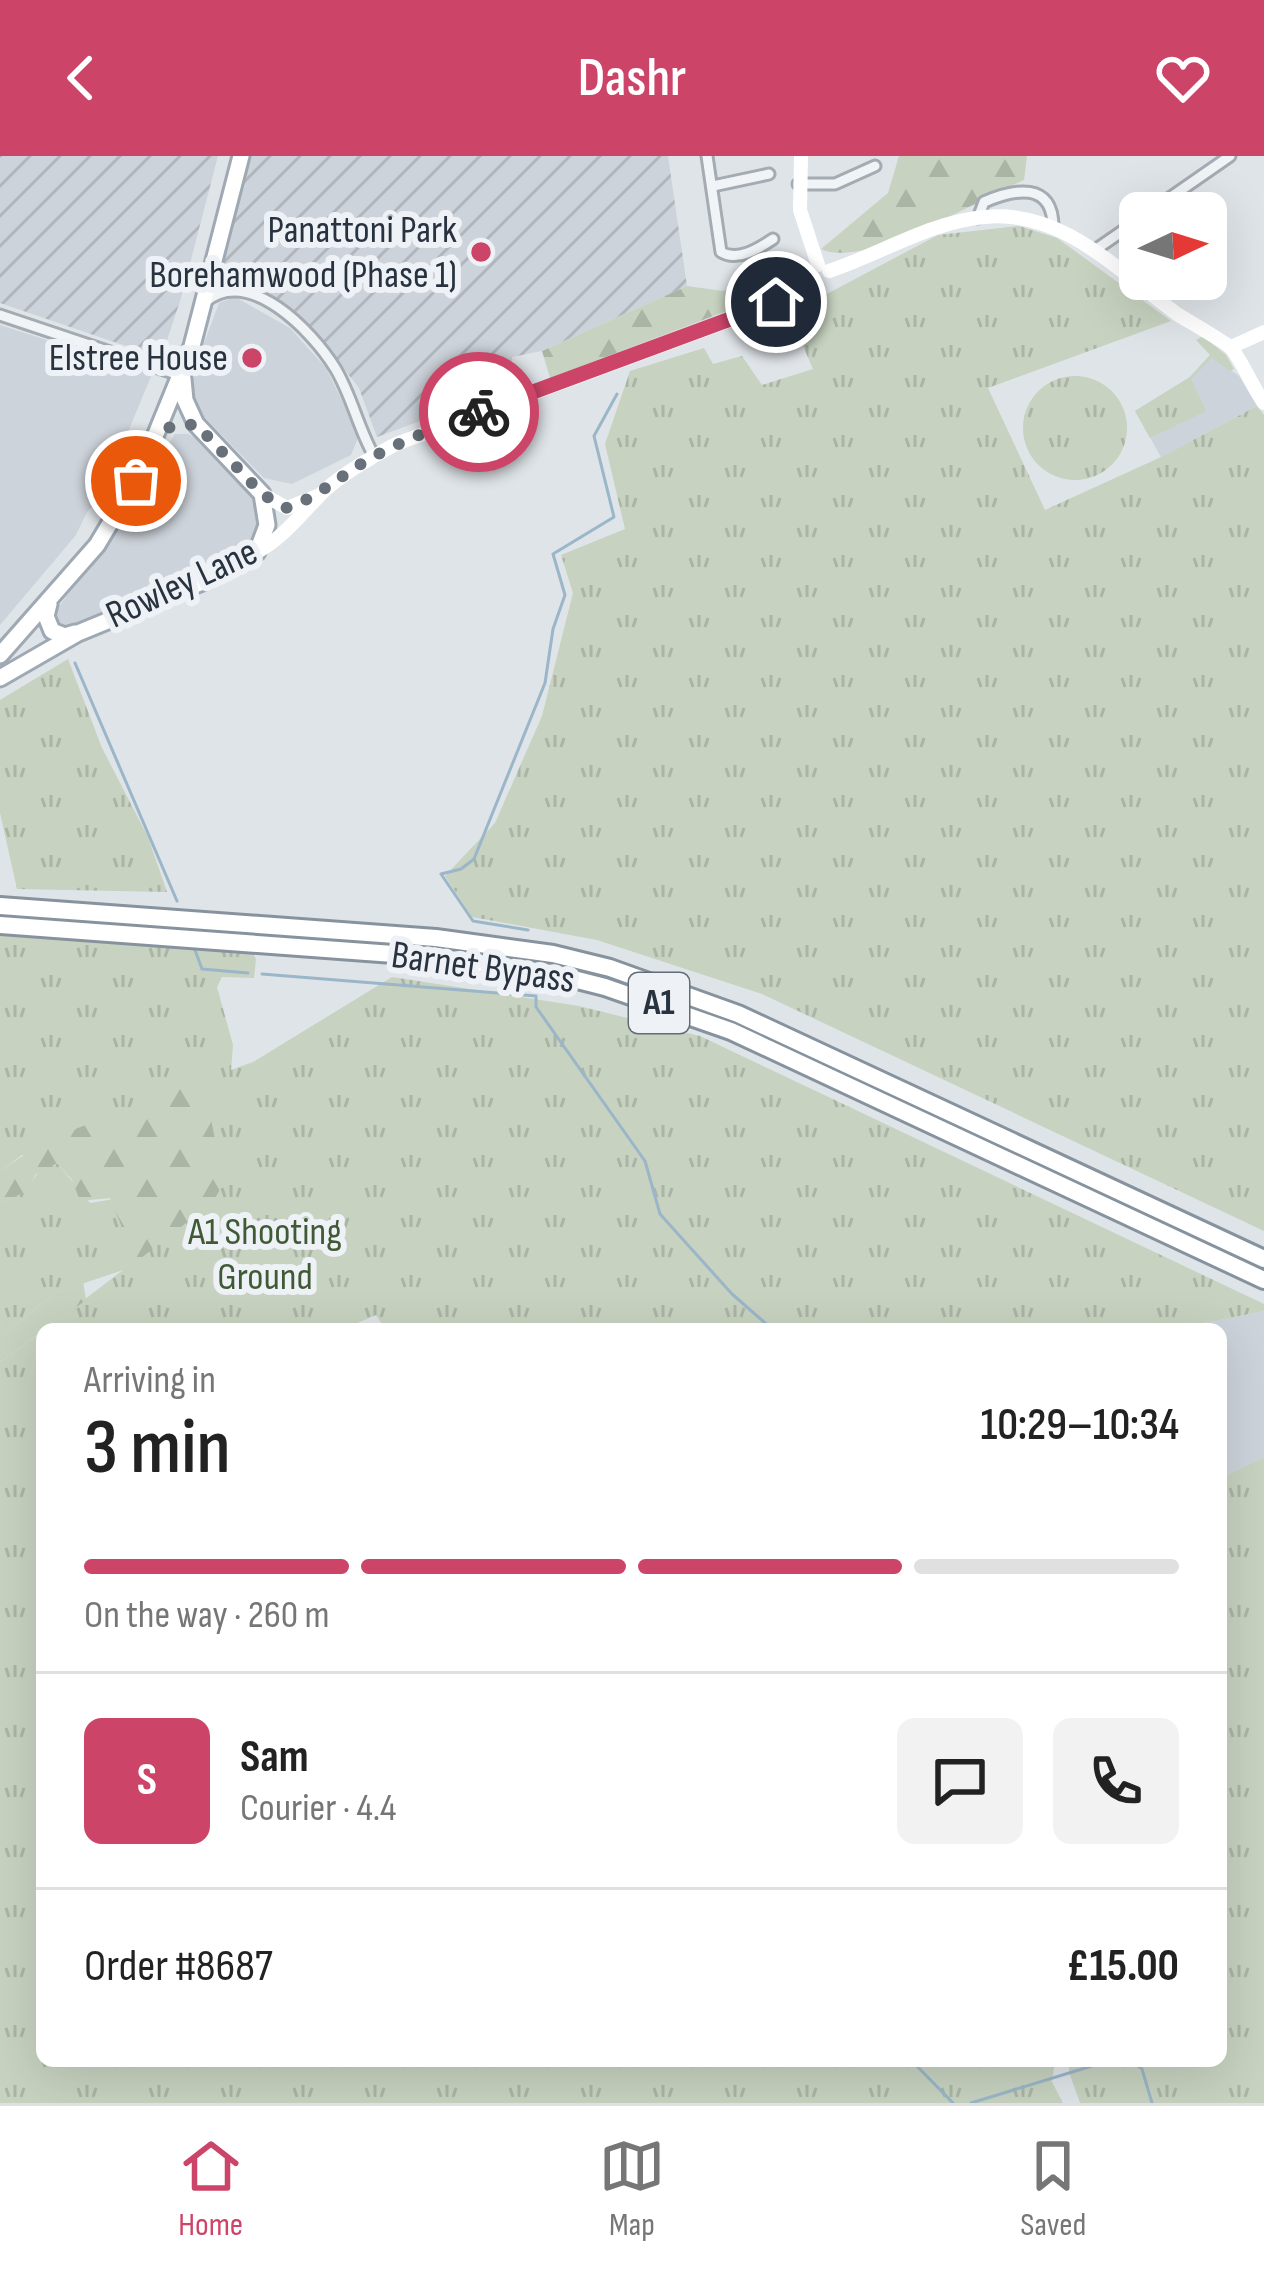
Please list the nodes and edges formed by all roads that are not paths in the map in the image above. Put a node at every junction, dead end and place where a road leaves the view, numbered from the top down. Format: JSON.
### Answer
{"nodes":[{"id":1,"x":241,"y":156,"type":"edge"},
{"id":2,"x":707,"y":156,"type":"edge"},
{"id":3,"x":801,"y":156,"type":"edge"},
{"id":4,"x":1230,"y":156,"type":"edge"},
{"id":5,"x":875,"y":166,"type":"dead end"},
{"id":6,"x":769,"y":174,"type":"dead end"},
{"id":7,"x":798,"y":184,"type":"junction"},
{"id":8,"x":713,"y":186,"type":"junction"},
{"id":9,"x":1178,"y":192,"type":"edge"},
{"id":10,"x":978,"y":218,"type":"junction"},
{"id":11,"x":1053,"y":227,"type":"junction"},
{"id":12,"x":1119,"y":233,"type":"edge"},
{"id":13,"x":773,"y":239,"type":"dead end"},
{"id":14,"x":1095,"y":250,"type":"junction"},
{"id":15,"x":820,"y":272,"type":"junction"},
{"id":16,"x":207,"y":297,"type":"junction"},
{"id":17,"x":0,"y":315,"type":"edge"},
{"id":18,"x":1264,"y":332,"type":"edge"},
{"id":19,"x":1231,"y":346,"type":"junction"},
{"id":20,"x":182,"y":376,"type":"junction"},
{"id":21,"x":1264,"y":403,"type":"edge"},
{"id":22,"x":196,"y":424,"type":"junction"},
{"id":23,"x":153,"y":444,"type":"junction"},
{"id":24,"x":374,"y":456,"type":"junction"},
{"id":25,"x":262,"y":494,"type":"junction"},
{"id":26,"x":320,"y":495,"type":"junction"},
{"id":27,"x":256,"y":552,"type":"junction"},
{"id":28,"x":50,"y":599,"type":"junction"},
{"id":29,"x":78,"y":633,"type":"junction"},
{"id":30,"x":0,"y":655,"type":"edge"},
{"id":31,"x":0,"y":678,"type":"edge"},
{"id":32,"x":0,"y":906,"type":"edge"},
{"id":33,"x":0,"y":925,"type":"edge"},
{"id":34,"x":1264,"y":1259,"type":"edge"},
{"id":35,"x":1264,"y":1280,"type":"edge"}],
"edges":[{"from":1,"to":16,"type":"main road"},
{"from":2,"to":8,"type":"street"},
{"from":3,"to":7,"type":"street"},
{"from":4,"to":9,"type":"street"},
{"from":5,"to":7,"type":"street"},
{"from":6,"to":8,"type":"street"},
{"from":7,"to":15,"type":"street"},
{"from":8,"to":13,"type":"street"},
{"from":10,"to":11,"type":"street","name":"Rowley Lane"},
{"from":10,"to":11,"type":"street"},
{"from":10,"to":15,"type":"street","name":"Rowley Lane"},
{"from":11,"to":14,"type":"street","name":"Rowley Lane"},
{"from":12,"to":14,"type":"street"},
{"from":14,"to":19,"type":"street","name":"Rowley Lane"},
{"from":15,"to":24,"type":"street","name":"Rowley Lane"},
{"from":16,"to":20,"type":"main road"},
{"from":16,"to":24,"type":"street"},
{"from":17,"to":20,"type":"street"},
{"from":18,"to":19,"type":"street"},
{"from":19,"to":21,"type":"street","name":"Rowley Lane"},
{"from":20,"to":22,"type":"main road"},
{"from":20,"to":23,"type":"main road","name":"Rowley Lane"},
{"from":22,"to":23,"type":"main road"},
{"from":22,"to":25,"type":"main road"},
{"from":23,"to":28,"type":"main road","name":"Rowley Lane"},
{"from":24,"to":26,"type":"street","name":"Rowley Lane"},
{"from":25,"to":26,"type":"street"},
{"from":25,"to":27,"type":"main road"},
{"from":26,"to":27,"type":"street","name":"Rowley Lane"},
{"from":27,"to":29,"type":"main road","name":"Rowley Lane"},
{"from":28,"to":29,"type":"main road"},
{"from":28,"to":30,"type":"main road","name":"Rowley Lane"},
{"from":29,"to":31,"type":"main road","name":"Rowley Lane"},
{"from":32,"to":34,"type":"highway","name":"Barnet Bypass","number":"A1"},
{"from":33,"to":35,"type":"highway","name":"Barnet Bypass","number":"A1"}]}
